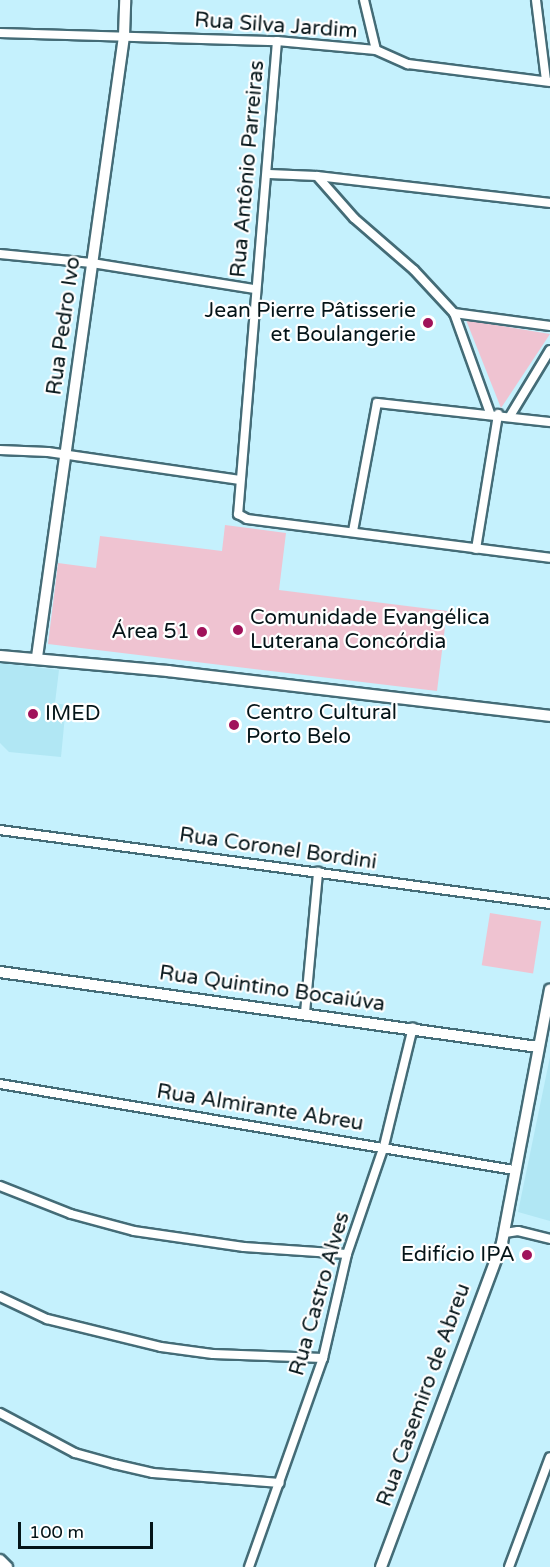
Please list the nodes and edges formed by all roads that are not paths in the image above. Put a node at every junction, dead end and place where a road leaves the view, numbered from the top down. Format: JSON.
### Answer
{"nodes":[{"id":1,"x":125,"y":0,"type":"edge"},
{"id":2,"x":364,"y":0,"type":"edge"},
{"id":3,"x":536,"y":0,"type":"edge"},
{"id":4,"x":0,"y":33,"type":"edge"},
{"id":5,"x":124,"y":36,"type":"junction"},
{"id":6,"x":277,"y":41,"type":"junction"},
{"id":7,"x":376,"y":50,"type":"junction"},
{"id":8,"x":548,"y":81,"type":"edge"},
{"id":9,"x":269,"y":174,"type":"junction"},
{"id":10,"x":317,"y":176,"type":"junction"},
{"id":11,"x":550,"y":203,"type":"edge"},
{"id":12,"x":0,"y":254,"type":"edge"},
{"id":13,"x":92,"y":263,"type":"junction"},
{"id":14,"x":255,"y":289,"type":"junction"},
{"id":15,"x":454,"y":313,"type":"junction"},
{"id":16,"x":550,"y":326,"type":"edge"},
{"id":17,"x":550,"y":350,"type":"edge"},
{"id":18,"x":494,"y":414,"type":"junction"},
{"id":19,"x":510,"y":416,"type":"junction"},
{"id":20,"x":550,"y":422,"type":"edge"},
{"id":21,"x":0,"y":450,"type":"edge"},
{"id":22,"x":66,"y":454,"type":"junction"},
{"id":23,"x":240,"y":480,"type":"junction"},
{"id":24,"x":353,"y":531,"type":"junction"},
{"id":25,"x":476,"y":549,"type":"junction"},
{"id":26,"x":550,"y":558,"type":"edge"},
{"id":27,"x":0,"y":656,"type":"edge"},
{"id":28,"x":37,"y":657,"type":"junction"},
{"id":29,"x":550,"y":716,"type":"edge"},
{"id":30,"x":0,"y":830,"type":"edge"},
{"id":31,"x":318,"y":872,"type":"junction"},
{"id":32,"x":550,"y":904,"type":"edge"},
{"id":33,"x":0,"y":972,"type":"edge"},
{"id":34,"x":550,"y":989,"type":"edge"},
{"id":35,"x":305,"y":1013,"type":"junction"},
{"id":36,"x":413,"y":1027,"type":"junction"},
{"id":37,"x":538,"y":1047,"type":"junction"},
{"id":38,"x":0,"y":1084,"type":"edge"},
{"id":39,"x":384,"y":1146,"type":"junction"},
{"id":40,"x":514,"y":1170,"type":"junction"},
{"id":41,"x":0,"y":1186,"type":"edge"},
{"id":42,"x":508,"y":1221,"type":"junction"},
{"id":43,"x":518,"y":1231,"type":"junction"},
{"id":44,"x":505,"y":1233,"type":"junction"},
{"id":45,"x":550,"y":1239,"type":"edge"},
{"id":46,"x":347,"y":1254,"type":"junction"},
{"id":47,"x":0,"y":1297,"type":"edge"},
{"id":48,"x":323,"y":1358,"type":"junction"},
{"id":49,"x":0,"y":1413,"type":"edge"},
{"id":50,"x":550,"y":1457,"type":"edge"},
{"id":51,"x":280,"y":1483,"type":"junction"},
{"id":52,"x":0,"y":1560,"type":"edge"},
{"id":53,"x":7,"y":1567,"type":"edge"},
{"id":54,"x":249,"y":1567,"type":"edge"},
{"id":55,"x":381,"y":1567,"type":"edge"},
{"id":56,"x":509,"y":1567,"type":"edge"}],
"edges":[{"from":1,"to":5,"type":"street","name":"Rua Pedro Ivo"},
{"from":2,"to":7,"type":"street"},
{"from":3,"to":8,"type":"street"},
{"from":4,"to":5,"type":"street","name":"Rua Silva Jardim"},
{"from":5,"to":6,"type":"street","name":"Rua Silva Jardim"},
{"from":5,"to":13,"type":"street","name":"Rua Pedro Ivo"},
{"from":6,"to":7,"type":"street","name":"Rua Silva Jardim"},
{"from":6,"to":9,"type":"street","name":"Rua Antônio Parreiras"},
{"from":7,"to":8,"type":"street","name":"Rua Silva Jardim"},
{"from":9,"to":10,"type":"street"},
{"from":9,"to":14,"type":"street","name":"Rua Antônio Parreiras"},
{"from":10,"to":11,"type":"street"},
{"from":10,"to":15,"type":"street"},
{"from":12,"to":13,"type":"street"},
{"from":13,"to":14,"type":"street"},
{"from":13,"to":22,"type":"street","name":"Rua Pedro Ivo"},
{"from":14,"to":23,"type":"street","name":"Rua Antônio Parreiras"},
{"from":15,"to":16,"type":"street"},
{"from":15,"to":18,"type":"street"},
{"from":17,"to":19,"type":"street"},
{"from":18,"to":19,"type":"street"},
{"from":18,"to":24,"type":"street"},
{"from":18,"to":25,"type":"street"},
{"from":19,"to":20,"type":"street"},
{"from":21,"to":22,"type":"street"},
{"from":22,"to":23,"type":"street"},
{"from":22,"to":28,"type":"street","name":"Rua Pedro Ivo"},
{"from":23,"to":24,"type":"street","name":"Rua Antônio Parreiras"},
{"from":24,"to":25,"type":"street"},
{"from":25,"to":26,"type":"street"},
{"from":27,"to":28,"type":"street"},
{"from":28,"to":29,"type":"street"},
{"from":30,"to":31,"type":"street","name":"Rua Coronel Bordini"},
{"from":31,"to":32,"type":"street","name":"Rua Coronel Bordini"},
{"from":31,"to":35,"type":"street"},
{"from":33,"to":35,"type":"street","name":"Rua Quintino Bocaiúva"},
{"from":34,"to":37,"type":"street","name":"Rua Casemiro de Abreu"},
{"from":35,"to":36,"type":"street","name":"Rua Quintino Bocaiúva"},
{"from":36,"to":37,"type":"street","name":"Rua Quintino Bocaiúva"},
{"from":36,"to":39,"type":"street","name":"Rua Castro Alves"},
{"from":37,"to":40,"type":"street","name":"Rua Casemiro de Abreu"},
{"from":38,"to":39,"type":"street","name":"Rua Almirante Abreu"},
{"from":39,"to":40,"type":"street","name":"Rua Almirante Abreu"},
{"from":39,"to":46,"type":"street","name":"Rua Castro Alves"},
{"from":40,"to":42,"type":"street","name":"Rua Casemiro de Abreu"},
{"from":41,"to":46,"type":"street"},
{"from":42,"to":43,"type":"street"},
{"from":42,"to":44,"type":"street","name":"Rua Casemiro de Abreu"},
{"from":43,"to":44,"type":"street"},
{"from":43,"to":45,"type":"street"},
{"from":44,"to":55,"type":"street","name":"Rua Casemiro de Abreu"},
{"from":46,"to":48,"type":"street","name":"Rua Castro Alves"},
{"from":47,"to":48,"type":"street"},
{"from":48,"to":51,"type":"street","name":"Rua Castro Alves"},
{"from":49,"to":51,"type":"street"},
{"from":50,"to":56,"type":"street"},
{"from":51,"to":54,"type":"street","name":"Rua Castro Alves"},
{"from":52,"to":53,"type":"street"}]}
